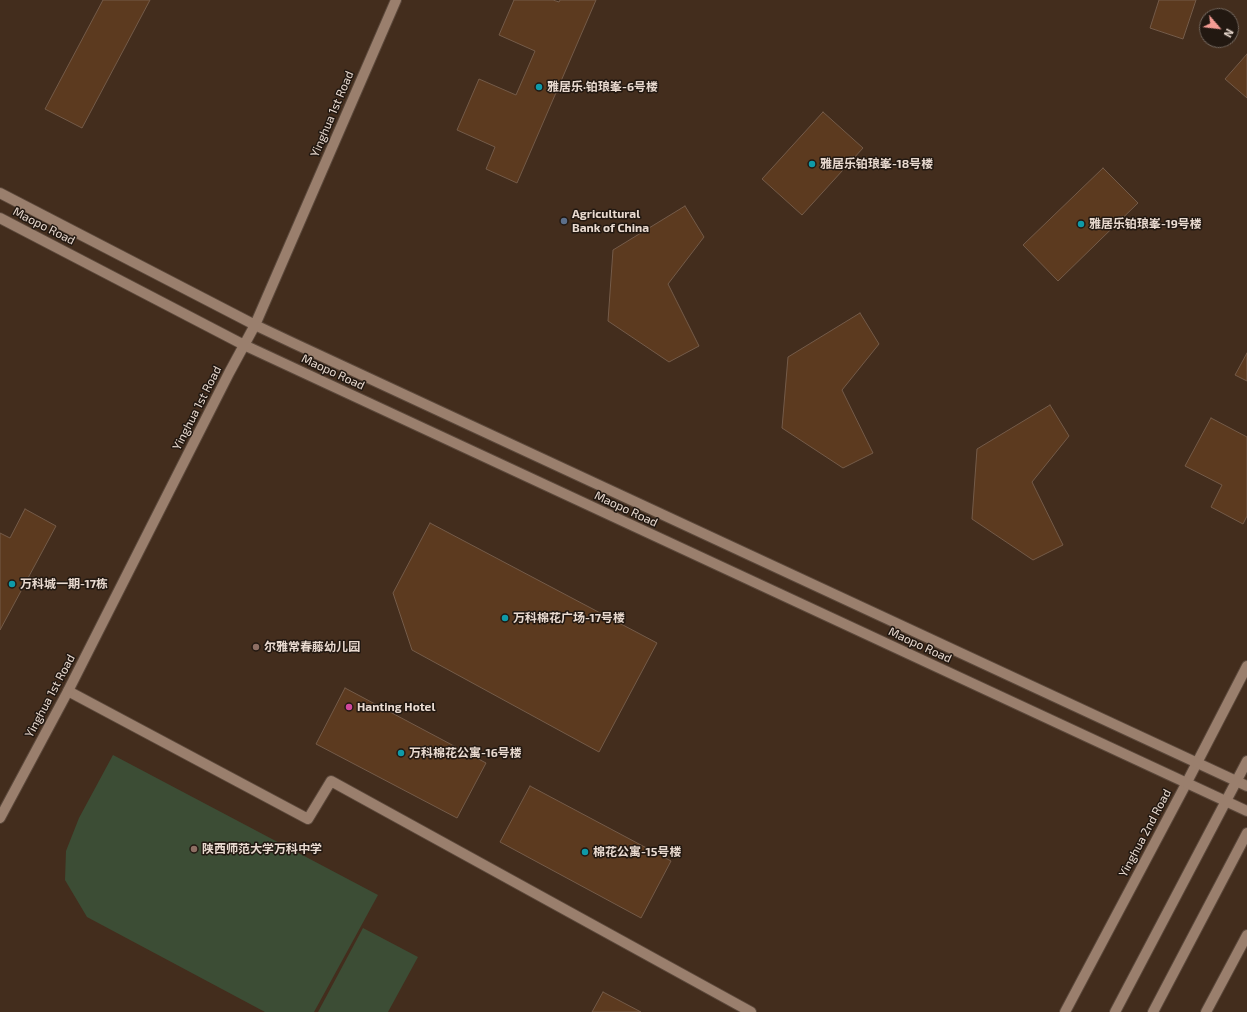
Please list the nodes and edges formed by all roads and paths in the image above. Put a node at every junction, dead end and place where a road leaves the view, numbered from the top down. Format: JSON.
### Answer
{"nodes":[{"id":1,"x":396,"y":0,"type":"edge"},
{"id":2,"x":0,"y":193,"type":"edge"},
{"id":3,"x":0,"y":218,"type":"edge"},
{"id":4,"x":255,"y":325,"type":"junction"},
{"id":5,"x":244,"y":345,"type":"junction"},
{"id":6,"x":1247,"y":666,"type":"edge"},
{"id":7,"x":68,"y":691,"type":"junction"},
{"id":8,"x":1247,"y":760,"type":"edge"},
{"id":9,"x":1197,"y":763,"type":"junction"},
{"id":10,"x":1236,"y":781,"type":"junction"},
{"id":11,"x":1186,"y":784,"type":"junction"},
{"id":12,"x":1247,"y":786,"type":"edge"},
{"id":13,"x":1225,"y":802,"type":"junction"},
{"id":14,"x":1247,"y":811,"type":"edge"},
{"id":15,"x":0,"y":818,"type":"edge"},
{"id":16,"x":1247,"y":833,"type":"edge"},
{"id":17,"x":1247,"y":935,"type":"edge"},
{"id":18,"x":751,"y":1012,"type":"edge"},
{"id":19,"x":1065,"y":1012,"type":"edge"},
{"id":20,"x":1115,"y":1012,"type":"edge"},
{"id":21,"x":1153,"y":1012,"type":"edge"},
{"id":22,"x":1206,"y":1012,"type":"edge"}],
"edges":[{"from":1,"to":4,"type":"street","name":"Yinghua 1st Road"},
{"from":2,"to":4,"type":"street","name":"Maopo Road"},
{"from":3,"to":5,"type":"street","name":"Maopo Road"},
{"from":4,"to":5,"type":"street","name":"Yinghua 1st Road"},
{"from":4,"to":9,"type":"street","name":"Maopo Road"},
{"from":5,"to":7,"type":"street","name":"Yinghua 1st Road"},
{"from":5,"to":11,"type":"street","name":"Maopo Road"},
{"from":6,"to":9,"type":"street","name":"Yinghua 2nd Road"},
{"from":7,"to":15,"type":"street","name":"Yinghua 1st Road"},
{"from":7,"to":18,"type":"street"},
{"from":8,"to":10,"type":"street"},
{"from":9,"to":10,"type":"street","name":"Maopo Road"},
{"from":9,"to":11,"type":"street","name":"Yinghua 2nd Road"},
{"from":10,"to":12,"type":"street","name":"Maopo Road"},
{"from":10,"to":13,"type":"street"},
{"from":11,"to":13,"type":"street","name":"Maopo Road"},
{"from":11,"to":19,"type":"street","name":"Yinghua 2nd Road"},
{"from":13,"to":14,"type":"street","name":"Maopo Road"},
{"from":13,"to":20,"type":"street"},
{"from":16,"to":21,"type":"street"},
{"from":17,"to":22,"type":"street"}]}
